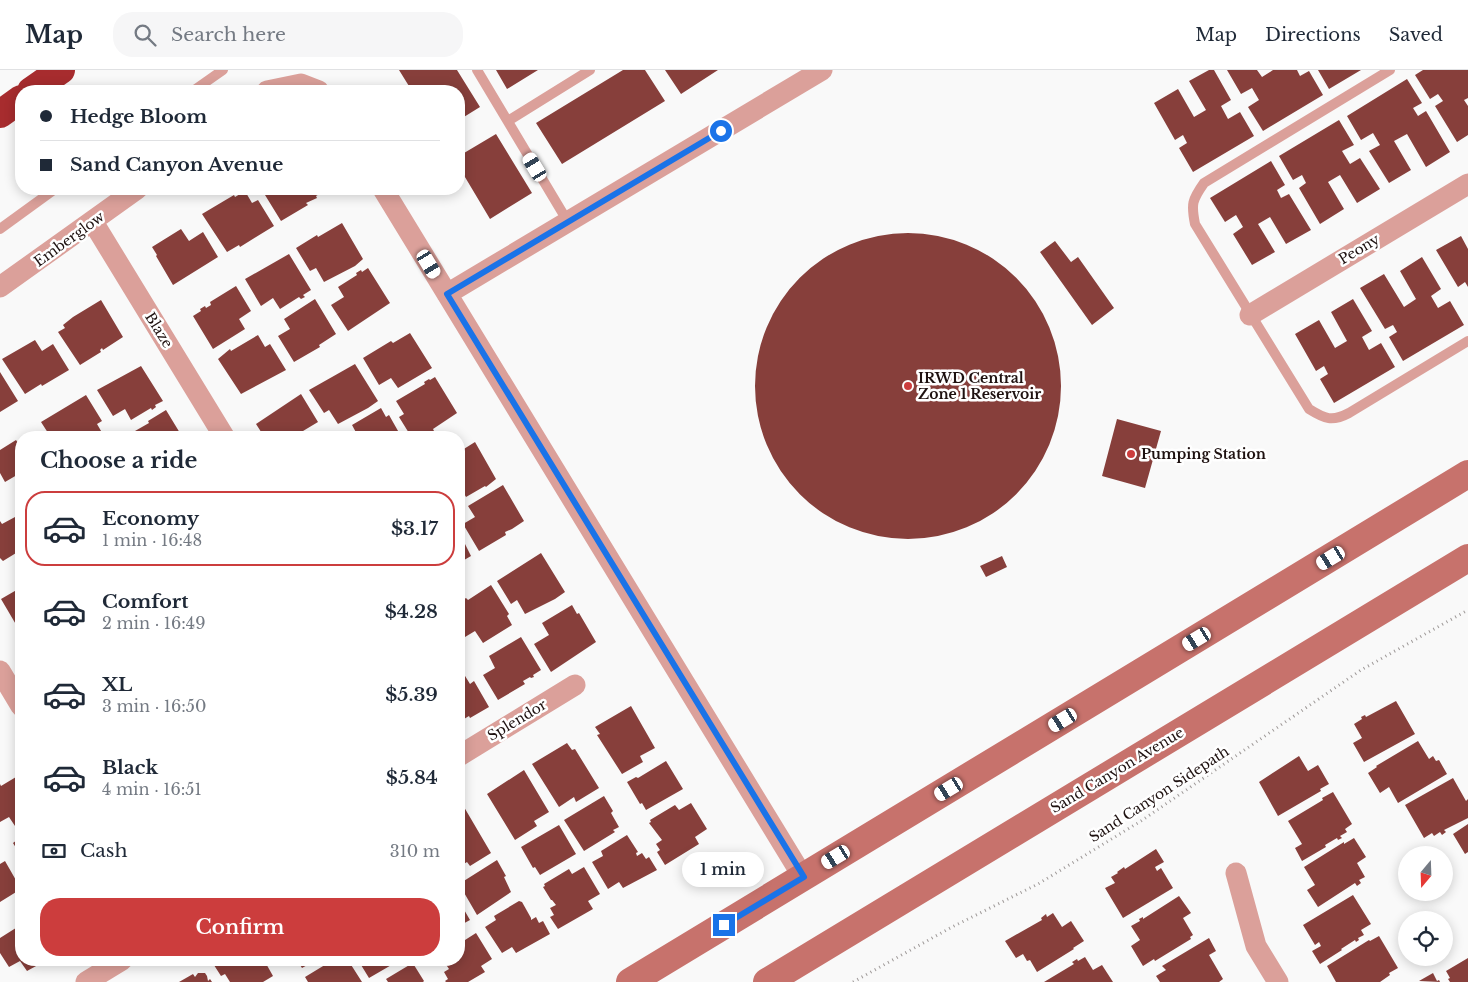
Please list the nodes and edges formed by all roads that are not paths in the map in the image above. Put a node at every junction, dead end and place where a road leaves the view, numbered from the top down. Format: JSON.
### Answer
{"nodes":[{"id":1,"x":60,"y":70,"type":"edge"},
{"id":2,"x":223,"y":70,"type":"edge"},
{"id":3,"x":477,"y":70,"type":"edge"},
{"id":4,"x":590,"y":70,"type":"edge"},
{"id":5,"x":822,"y":70,"type":"edge"},
{"id":6,"x":1390,"y":70,"type":"edge"},
{"id":7,"x":39,"y":85,"type":"edge"},
{"id":8,"x":202,"y":85,"type":"edge"},
{"id":9,"x":15,"y":103,"type":"edge"},
{"id":10,"x":0,"y":114,"type":"edge"},
{"id":11,"x":508,"y":121,"type":"junction"},
{"id":12,"x":1468,"y":184,"type":"edge"},
{"id":13,"x":47,"y":195,"type":"edge"},
{"id":14,"x":129,"y":195,"type":"edge"},
{"id":15,"x":387,"y":195,"type":"edge"},
{"id":16,"x":93,"y":222,"type":"junction"},
{"id":17,"x":568,"y":222,"type":"junction"},
{"id":18,"x":0,"y":229,"type":"edge"},
{"id":19,"x":0,"y":288,"type":"edge"},
{"id":20,"x":447,"y":294,"type":"junction"},
{"id":21,"x":1250,"y":314,"type":"junction"},
{"id":22,"x":1468,"y":341,"type":"edge"},
{"id":23,"x":221,"y":431,"type":"edge"},
{"id":24,"x":1468,"y":474,"type":"edge"},
{"id":25,"x":1468,"y":558,"type":"edge"},
{"id":26,"x":0,"y":671,"type":"edge"},
{"id":27,"x":575,"y":685,"type":"dead end"},
{"id":28,"x":15,"y":696,"type":"edge"},
{"id":29,"x":465,"y":752,"type":"edge"},
{"id":30,"x":1236,"y":873,"type":"dead end"},
{"id":31,"x":804,"y":877,"type":"junction"},
{"id":32,"x":112,"y":966,"type":"edge"},
{"id":33,"x":86,"y":982,"type":"edge"},
{"id":34,"x":630,"y":982,"type":"edge"},
{"id":35,"x":766,"y":982,"type":"edge"},
{"id":36,"x":1278,"y":982,"type":"edge"}],
"edges":[{"from":1,"to":7,"type":"highway"},
{"from":2,"to":8,"type":"lane"},
{"from":3,"to":11,"type":"lane"},
{"from":4,"to":11,"type":"lane"},
{"from":5,"to":17,"type":"street"},
{"from":6,"to":21,"type":"lane"},
{"from":9,"to":10,"type":"highway"},
{"from":11,"to":17,"type":"lane"},
{"from":12,"to":21,"type":"street","name":"Peony"},
{"from":13,"to":18,"type":"lane"},
{"from":14,"to":16,"type":"street","name":"Emberglow"},
{"from":15,"to":20,"type":"street"},
{"from":16,"to":19,"type":"street","name":"Emberglow"},
{"from":16,"to":23,"type":"street","name":"Blaze"},
{"from":17,"to":20,"type":"street"},
{"from":20,"to":31,"type":"street"},
{"from":21,"to":22,"type":"lane"},
{"from":24,"to":31,"type":"main road"},
{"from":25,"to":35,"type":"main road","name":"Sand Canyon Avenue"},
{"from":26,"to":28,"type":"street"},
{"from":27,"to":29,"type":"street","name":"Splendor"},
{"from":30,"to":36,"type":"street"},
{"from":31,"to":34,"type":"main road"},
{"from":32,"to":33,"type":"street"}]}
